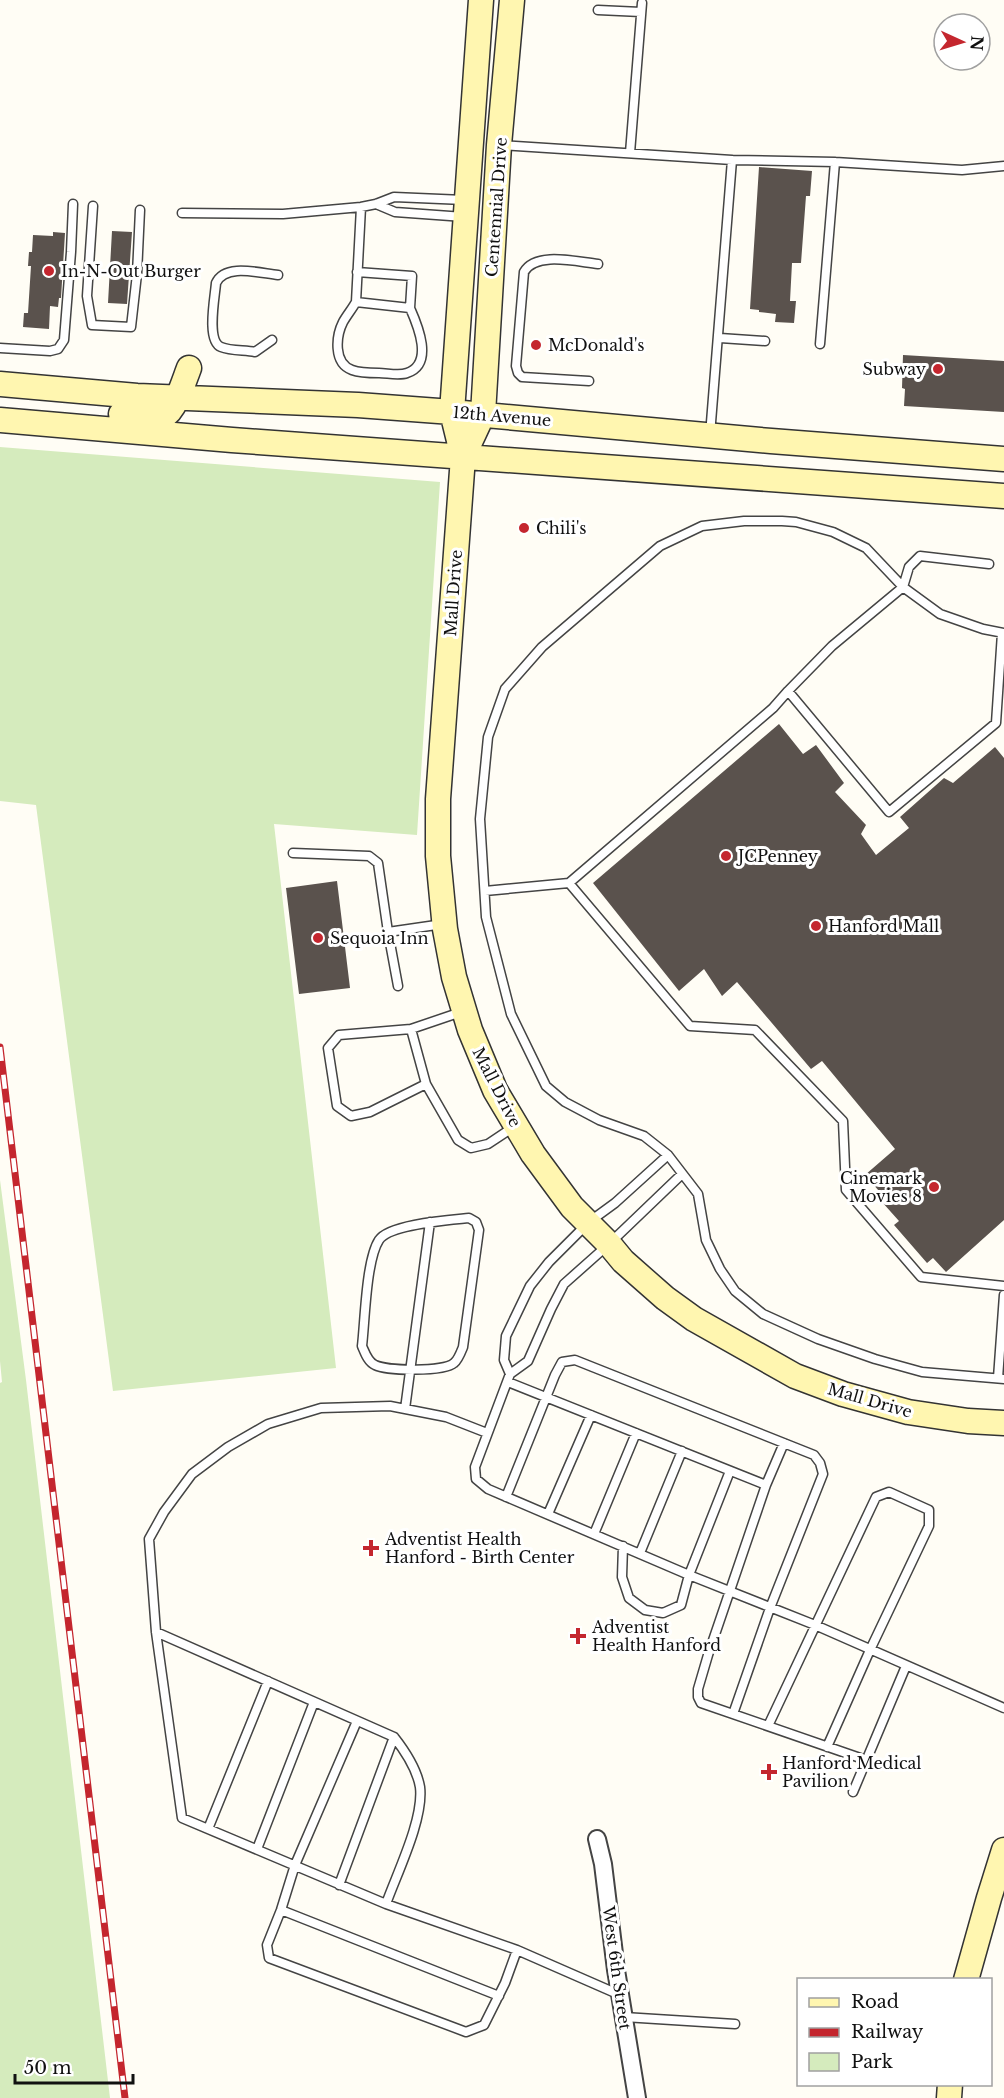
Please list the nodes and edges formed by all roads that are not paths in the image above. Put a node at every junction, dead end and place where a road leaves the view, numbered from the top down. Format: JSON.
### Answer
{"nodes":[{"id":1,"x":481,"y":0,"type":"edge"},
{"id":2,"x":512,"y":0,"type":"edge"},
{"id":3,"x":598,"y":10,"type":"dead end"},
{"id":4,"x":499,"y":145,"type":"junction"},
{"id":5,"x":630,"y":153,"type":"junction"},
{"id":6,"x":732,"y":160,"type":"junction"},
{"id":7,"x":835,"y":162,"type":"junction"},
{"id":8,"x":1004,"y":166,"type":"edge"},
{"id":9,"x":73,"y":204,"type":"dead end"},
{"id":10,"x":376,"y":204,"type":"junction"},
{"id":11,"x":93,"y":206,"type":"dead end"},
{"id":12,"x":361,"y":207,"type":"junction"},
{"id":13,"x":466,"y":208,"type":"junction"},
{"id":14,"x":140,"y":210,"type":"dead end"},
{"id":15,"x":182,"y":213,"type":"dead end"},
{"id":16,"x":598,"y":264,"type":"dead end"},
{"id":17,"x":357,"y":272,"type":"junction"},
{"id":18,"x":278,"y":275,"type":"dead end"},
{"id":19,"x":356,"y":302,"type":"junction"},
{"id":20,"x":410,"y":308,"type":"junction"},
{"id":21,"x":720,"y":338,"type":"junction"},
{"id":22,"x":272,"y":340,"type":"dead end"},
{"id":23,"x":765,"y":341,"type":"dead end"},
{"id":24,"x":820,"y":344,"type":"dead end"},
{"id":25,"x":0,"y":348,"type":"edge"},
{"id":26,"x":189,"y":368,"type":"dead end"},
{"id":27,"x":589,"y":381,"type":"dead end"},
{"id":28,"x":0,"y":384,"type":"edge"},
{"id":29,"x":177,"y":398,"type":"junction"},
{"id":30,"x":452,"y":412,"type":"junction"},
{"id":31,"x":0,"y":414,"type":"edge"},
{"id":32,"x":483,"y":414,"type":"junction"},
{"id":33,"x":0,"y":420,"type":"edge"},
{"id":34,"x":710,"y":436,"type":"junction"},
{"id":35,"x":463,"y":457,"type":"junction"},
{"id":36,"x":1004,"y":459,"type":"edge"},
{"id":37,"x":1004,"y":496,"type":"edge"},
{"id":38,"x":989,"y":564,"type":"dead end"},
{"id":39,"x":903,"y":587,"type":"junction"},
{"id":40,"x":1003,"y":633,"type":"edge"},
{"id":41,"x":788,"y":691,"type":"junction"},
{"id":42,"x":996,"y":723,"type":"junction"},
{"id":43,"x":1004,"y":731,"type":"edge"},
{"id":44,"x":292,"y":853,"type":"dead end"},
{"id":45,"x":569,"y":883,"type":"junction"},
{"id":46,"x":485,"y":891,"type":"junction"},
{"id":47,"x":444,"y":924,"type":"junction"},
{"id":48,"x":388,"y":932,"type":"junction"},
{"id":49,"x":398,"y":986,"type":"dead end"},
{"id":50,"x":464,"y":1011,"type":"junction"},
{"id":51,"x":411,"y":1029,"type":"junction"},
{"id":52,"x":426,"y":1084,"type":"junction"},
{"id":53,"x":516,"y":1125,"type":"junction"},
{"id":54,"x":668,"y":1155,"type":"junction"},
{"id":55,"x":682,"y":1174,"type":"junction"},
{"id":56,"x":430,"y":1222,"type":"junction"},
{"id":57,"x":588,"y":1222,"type":"junction"},
{"id":58,"x":609,"y":1245,"type":"junction"},
{"id":59,"x":1004,"y":1286,"type":"edge"},
{"id":60,"x":1004,"y":1295,"type":"edge"},
{"id":61,"x":410,"y":1370,"type":"junction"},
{"id":62,"x":509,"y":1378,"type":"junction"},
{"id":63,"x":1001,"y":1379,"type":"edge"},
{"id":64,"x":546,"y":1397,"type":"junction"},
{"id":65,"x":405,"y":1409,"type":"junction"},
{"id":66,"x":591,"y":1415,"type":"junction"},
{"id":67,"x":1004,"y":1424,"type":"edge"},
{"id":68,"x":487,"y":1433,"type":"junction"},
{"id":69,"x":636,"y":1433,"type":"junction"},
{"id":70,"x":784,"y":1443,"type":"junction"},
{"id":71,"x":682,"y":1451,"type":"junction"},
{"id":72,"x":730,"y":1471,"type":"junction"},
{"id":73,"x":766,"y":1485,"type":"junction"},
{"id":74,"x":506,"y":1497,"type":"junction"},
{"id":75,"x":548,"y":1514,"type":"junction"},
{"id":76,"x":594,"y":1534,"type":"junction"},
{"id":77,"x":623,"y":1546,"type":"junction"},
{"id":78,"x":640,"y":1553,"type":"junction"},
{"id":79,"x":689,"y":1575,"type":"junction"},
{"id":80,"x":730,"y":1591,"type":"junction"},
{"id":81,"x":770,"y":1608,"type":"junction"},
{"id":82,"x":815,"y":1625,"type":"junction"},
{"id":83,"x":156,"y":1632,"type":"junction"},
{"id":84,"x":870,"y":1650,"type":"junction"},
{"id":85,"x":906,"y":1666,"type":"junction"},
{"id":86,"x":268,"y":1681,"type":"junction"},
{"id":87,"x":314,"y":1702,"type":"junction"},
{"id":88,"x":1004,"y":1708,"type":"edge"},
{"id":89,"x":733,"y":1714,"type":"junction"},
{"id":90,"x":357,"y":1721,"type":"junction"},
{"id":91,"x":768,"y":1726,"type":"junction"},
{"id":92,"x":394,"y":1737,"type":"junction"},
{"id":93,"x":827,"y":1747,"type":"junction"},
{"id":94,"x":866,"y":1760,"type":"junction"},
{"id":95,"x":853,"y":1792,"type":"dead end"},
{"id":96,"x":208,"y":1829,"type":"junction"},
{"id":97,"x":597,"y":1839,"type":"dead end"},
{"id":98,"x":257,"y":1849,"type":"junction"},
{"id":99,"x":1004,"y":1850,"type":"edge"},
{"id":100,"x":295,"y":1865,"type":"junction"},
{"id":101,"x":339,"y":1885,"type":"junction"},
{"id":102,"x":386,"y":1904,"type":"junction"},
{"id":103,"x":281,"y":1910,"type":"junction"},
{"id":104,"x":517,"y":1950,"type":"junction"},
{"id":105,"x":967,"y":1978,"type":"edge"},
{"id":106,"x":621,"y":1995,"type":"junction"},
{"id":107,"x":498,"y":1996,"type":"junction"},
{"id":108,"x":624,"y":2017,"type":"junction"},
{"id":109,"x":735,"y":2024,"type":"dead end"},
{"id":110,"x":637,"y":2098,"type":"edge"}],
"edges":[{"from":1,"to":13,"type":"street","name":"Centennial Drive"},
{"from":2,"to":4,"type":"street","name":"Centennial Drive"},
{"from":3,"to":5,"type":"lane"},
{"from":4,"to":5,"type":"lane"},
{"from":4,"to":32,"type":"street","name":"Centennial Drive"},
{"from":5,"to":6,"type":"lane"},
{"from":6,"to":7,"type":"lane"},
{"from":6,"to":21,"type":"lane"},
{"from":7,"to":8,"type":"lane"},
{"from":7,"to":24,"type":"lane"},
{"from":9,"to":25,"type":"lane"},
{"from":10,"to":12,"type":"lane"},
{"from":10,"to":13,"type":"lane"},
{"from":10,"to":13,"type":"lane"},
{"from":11,"to":14,"type":"lane"},
{"from":12,"to":15,"type":"lane"},
{"from":12,"to":17,"type":"lane"},
{"from":13,"to":30,"type":"street","name":"Centennial Drive"},
{"from":16,"to":27,"type":"lane"},
{"from":17,"to":19,"type":"lane"},
{"from":17,"to":20,"type":"lane"},
{"from":18,"to":22,"type":"lane"},
{"from":19,"to":20,"type":"lane"},
{"from":19,"to":20,"type":"lane"},
{"from":21,"to":23,"type":"lane"},
{"from":21,"to":34,"type":"lane"},
{"from":26,"to":29,"type":"street"},
{"from":28,"to":29,"type":"street","name":"12th Avenue"},
{"from":29,"to":30,"type":"street","name":"12th Avenue"},
{"from":29,"to":31,"type":"street"},
{"from":30,"to":32,"type":"street","name":"12th Avenue"},
{"from":30,"to":35,"type":"street","name":"Mall Drive"},
{"from":32,"to":34,"type":"street","name":"12th Avenue"},
{"from":32,"to":35,"type":"street","name":"Mall Drive"},
{"from":33,"to":35,"type":"street"},
{"from":34,"to":36,"type":"street","name":"12th Avenue"},
{"from":35,"to":37,"type":"street"},
{"from":35,"to":47,"type":"street","name":"Mall Drive"},
{"from":38,"to":39,"type":"lane"},
{"from":39,"to":40,"type":"lane"},
{"from":39,"to":41,"type":"lane"},
{"from":39,"to":46,"type":"lane"},
{"from":40,"to":42,"type":"lane"},
{"from":41,"to":42,"type":"lane"},
{"from":41,"to":45,"type":"lane"},
{"from":42,"to":43,"type":"lane"},
{"from":44,"to":48,"type":"lane"},
{"from":45,"to":46,"type":"lane"},
{"from":45,"to":59,"type":"lane"},
{"from":46,"to":54,"type":"lane"},
{"from":47,"to":48,"type":"lane"},
{"from":47,"to":50,"type":"street","name":"Mall Drive"},
{"from":48,"to":49,"type":"lane"},
{"from":50,"to":51,"type":"lane"},
{"from":50,"to":53,"type":"street","name":"Mall Drive"},
{"from":51,"to":52,"type":"lane"},
{"from":51,"to":52,"type":"lane"},
{"from":52,"to":53,"type":"lane"},
{"from":53,"to":57,"type":"street","name":"Mall Drive"},
{"from":54,"to":55,"type":"lane"},
{"from":54,"to":57,"type":"lane"},
{"from":55,"to":58,"type":"lane"},
{"from":55,"to":63,"type":"lane"},
{"from":56,"to":61,"type":"lane"},
{"from":56,"to":61,"type":"lane"},
{"from":56,"to":61,"type":"lane"},
{"from":57,"to":58,"type":"street","name":"Mall Drive"},
{"from":57,"to":62,"type":"lane"},
{"from":58,"to":62,"type":"lane"},
{"from":58,"to":67,"type":"street","name":"Mall Drive"},
{"from":60,"to":63,"type":"lane"},
{"from":61,"to":65,"type":"lane"},
{"from":62,"to":64,"type":"lane"},
{"from":62,"to":68,"type":"lane"},
{"from":64,"to":66,"type":"lane"},
{"from":64,"to":70,"type":"lane"},
{"from":64,"to":74,"type":"lane"},
{"from":65,"to":68,"type":"lane"},
{"from":65,"to":83,"type":"lane"},
{"from":66,"to":69,"type":"lane"},
{"from":66,"to":75,"type":"lane"},
{"from":68,"to":74,"type":"lane"},
{"from":69,"to":71,"type":"lane"},
{"from":69,"to":76,"type":"lane"},
{"from":70,"to":73,"type":"lane"},
{"from":70,"to":81,"type":"lane"},
{"from":71,"to":72,"type":"lane"},
{"from":71,"to":78,"type":"lane"},
{"from":72,"to":73,"type":"lane"},
{"from":72,"to":79,"type":"lane"},
{"from":73,"to":80,"type":"lane"},
{"from":74,"to":75,"type":"lane"},
{"from":75,"to":76,"type":"lane"},
{"from":76,"to":77,"type":"lane"},
{"from":77,"to":78,"type":"lane"},
{"from":77,"to":79,"type":"lane"},
{"from":78,"to":79,"type":"lane"},
{"from":79,"to":80,"type":"lane"},
{"from":80,"to":81,"type":"lane"},
{"from":80,"to":89,"type":"lane"},
{"from":81,"to":82,"type":"lane"},
{"from":81,"to":89,"type":"lane"},
{"from":82,"to":84,"type":"lane"},
{"from":82,"to":84,"type":"lane"},
{"from":82,"to":91,"type":"lane"},
{"from":83,"to":86,"type":"lane"},
{"from":83,"to":96,"type":"lane"},
{"from":84,"to":85,"type":"lane"},
{"from":84,"to":93,"type":"lane"},
{"from":85,"to":88,"type":"lane"},
{"from":85,"to":94,"type":"lane"},
{"from":86,"to":87,"type":"lane"},
{"from":86,"to":96,"type":"lane"},
{"from":87,"to":90,"type":"lane"},
{"from":87,"to":98,"type":"lane"},
{"from":89,"to":91,"type":"lane"},
{"from":90,"to":92,"type":"lane"},
{"from":90,"to":100,"type":"lane"},
{"from":91,"to":93,"type":"lane"},
{"from":92,"to":101,"type":"lane"},
{"from":92,"to":102,"type":"lane"},
{"from":93,"to":94,"type":"lane"},
{"from":94,"to":95,"type":"lane"},
{"from":96,"to":98,"type":"lane"},
{"from":97,"to":106,"type":"street","name":"West 6th Street"},
{"from":98,"to":100,"type":"lane"},
{"from":99,"to":105,"type":"street"},
{"from":100,"to":101,"type":"lane"},
{"from":100,"to":103,"type":"lane"},
{"from":101,"to":102,"type":"lane"},
{"from":102,"to":104,"type":"lane"},
{"from":103,"to":107,"type":"lane"},
{"from":103,"to":107,"type":"lane"},
{"from":104,"to":106,"type":"lane"},
{"from":104,"to":107,"type":"lane"},
{"from":106,"to":108,"type":"street","name":"West 6th Street"},
{"from":108,"to":109,"type":"lane"},
{"from":108,"to":110,"type":"street","name":"West 6th Street"}]}
